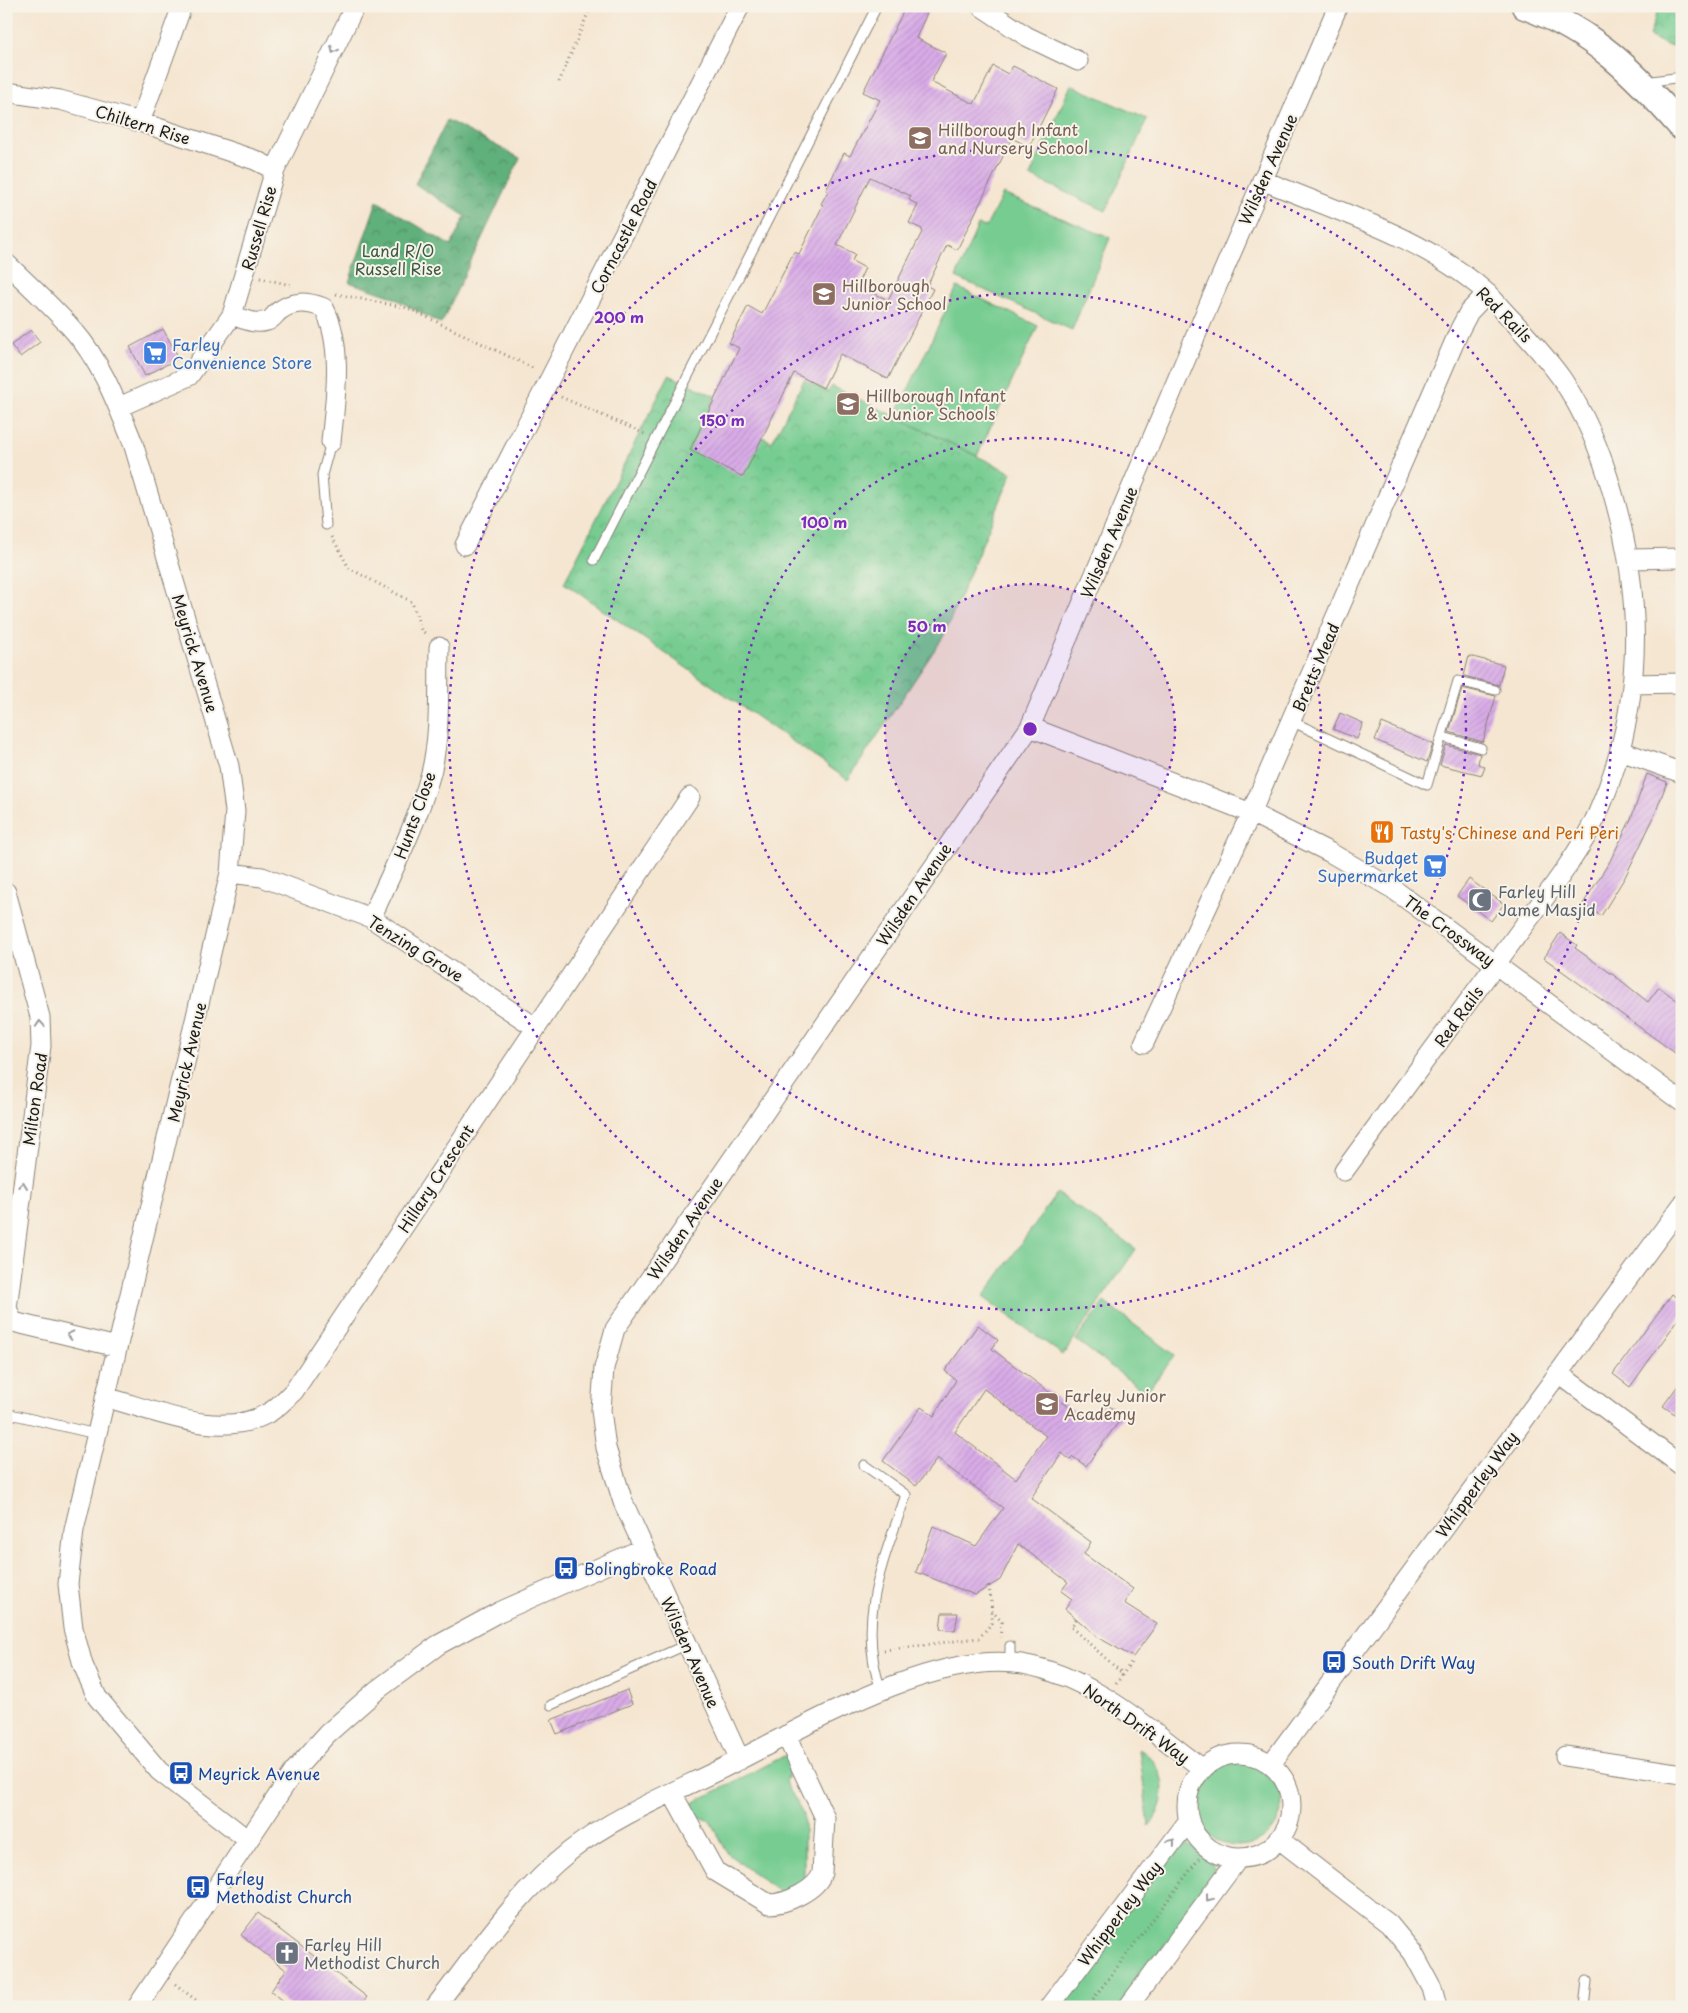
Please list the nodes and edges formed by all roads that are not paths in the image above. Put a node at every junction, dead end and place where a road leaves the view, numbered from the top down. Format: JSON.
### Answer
{"nodes":[{"id":1,"x":182,"y":6,"type":"edge"},
{"id":2,"x":355,"y":6,"type":"edge"},
{"id":3,"x":740,"y":6,"type":"edge"},
{"id":4,"x":877,"y":6,"type":"edge"},
{"id":5,"x":981,"y":6,"type":"edge"},
{"id":6,"x":1338,"y":6,"type":"edge"},
{"id":7,"x":1525,"y":6,"type":"edge"},
{"id":8,"x":1078,"y":62,"type":"dead end"},
{"id":9,"x":1682,"y":77,"type":"edge"},
{"id":10,"x":1642,"y":83,"type":"junction"},
{"id":11,"x":6,"y":92,"type":"edge"},
{"id":12,"x":140,"y":122,"type":"junction"},
{"id":13,"x":1682,"y":127,"type":"edge"},
{"id":14,"x":275,"y":170,"type":"junction"},
{"id":15,"x":1262,"y":180,"type":"junction"},
{"id":16,"x":6,"y":263,"type":"edge"},
{"id":17,"x":1487,"y":293,"type":"junction"},
{"id":18,"x":232,"y":315,"type":"junction"},
{"id":19,"x":118,"y":407,"type":"junction"},
{"id":20,"x":331,"y":442,"type":"joint"},
{"id":21,"x":326,"y":525,"type":"road end"},
{"id":22,"x":465,"y":545,"type":"dead end"},
{"id":23,"x":1682,"y":558,"type":"edge"},
{"id":24,"x":1630,"y":559,"type":"junction"},
{"id":25,"x":594,"y":560,"type":"dead end"},
{"id":26,"x":439,"y":647,"type":"road end"},
{"id":27,"x":1682,"y":683,"type":"edge"},
{"id":28,"x":1632,"y":684,"type":"junction"},
{"id":29,"x":1495,"y":690,"type":"dead end"},
{"id":30,"x":1291,"y":721,"type":"junction"},
{"id":31,"x":1030,"y":727,"type":"junction"},
{"id":32,"x":1443,"y":737,"type":"junction"},
{"id":33,"x":1481,"y":748,"type":"dead end"},
{"id":34,"x":1621,"y":751,"type":"junction"},
{"id":35,"x":1682,"y":773,"type":"edge"},
{"id":36,"x":690,"y":797,"type":"dead end"},
{"id":37,"x":1251,"y":813,"type":"junction"},
{"id":38,"x":230,"y":874,"type":"junction"},
{"id":39,"x":6,"y":892,"type":"edge"},
{"id":40,"x":371,"y":918,"type":"junction"},
{"id":41,"x":1496,"y":963,"type":"junction"},
{"id":42,"x":534,"y":1027,"type":"junction"},
{"id":43,"x":1144,"y":1042,"type":"dead end"},
{"id":44,"x":1682,"y":1102,"type":"edge"},
{"id":45,"x":1344,"y":1171,"type":"dead end"},
{"id":46,"x":1682,"y":1205,"type":"edge"},
{"id":47,"x":117,"y":1347,"type":"junction"},
{"id":48,"x":1558,"y":1373,"type":"junction"},
{"id":49,"x":106,"y":1397,"type":"junction"},
{"id":50,"x":6,"y":1412,"type":"edge"},
{"id":51,"x":96,"y":1434,"type":"junction"},
{"id":52,"x":864,"y":1465,"type":"dead end"},
{"id":53,"x":1682,"y":1466,"type":"edge"},
{"id":54,"x":644,"y":1548,"type":"junction"},
{"id":55,"x":688,"y":1644,"type":"junction"},
{"id":56,"x":881,"y":1690,"type":"junction"},
{"id":57,"x":551,"y":1705,"type":"dead end"},
{"id":58,"x":786,"y":1735,"type":"junction"},
{"id":59,"x":1565,"y":1756,"type":"dead end"},
{"id":60,"x":740,"y":1760,"type":"junction"},
{"id":61,"x":1271,"y":1764,"type":"junction"},
{"id":62,"x":1203,"y":1769,"type":"junction"},
{"id":63,"x":1682,"y":1774,"type":"edge"},
{"id":64,"x":672,"y":1793,"type":"junction"},
{"id":65,"x":1189,"y":1820,"type":"junction"},
{"id":66,"x":248,"y":1840,"type":"junction"},
{"id":67,"x":1280,"y":1840,"type":"junction"},
{"id":68,"x":1238,"y":1859,"type":"junction"},
{"id":69,"x":1588,"y":1981,"type":"dead end"},
{"id":70,"x":138,"y":2007,"type":"edge"},
{"id":71,"x":435,"y":2007,"type":"edge"},
{"id":72,"x":1049,"y":2007,"type":"edge"},
{"id":73,"x":1128,"y":2007,"type":"edge"},
{"id":74,"x":1437,"y":2007,"type":"edge"},
{"id":75,"x":1584,"y":2007,"type":"edge"}],
"edges":[{"from":1,"to":12,"type":"street"},
{"from":2,"to":14,"type":"street","name":"Russell Rise","one_way":true},
{"from":3,"to":22,"type":"street","name":"Corncastle Road"},
{"from":4,"to":25,"type":"lane"},
{"from":5,"to":8,"type":"street"},
{"from":6,"to":15,"type":"street","name":"Wilsden Avenue"},
{"from":7,"to":10,"type":"main road"},
{"from":9,"to":10,"type":"lane"},
{"from":10,"to":13,"type":"main road"},
{"from":11,"to":12,"type":"street","name":"Chiltern Rise"},
{"from":12,"to":14,"type":"street","name":"Chiltern Rise"},
{"from":14,"to":18,"type":"street","name":"Russell Rise"},
{"from":15,"to":17,"type":"street","name":"Red Rails"},
{"from":15,"to":31,"type":"street","name":"Wilsden Avenue"},
{"from":16,"to":19,"type":"street","name":"Meyrick Avenue"},
{"from":17,"to":24,"type":"street","name":"Red Rails"},
{"from":17,"to":30,"type":"street","name":"Bretts Mead"},
{"from":18,"to":19,"type":"street","name":"Russell Rise"},
{"from":18,"to":20,"type":"street"},
{"from":19,"to":38,"type":"street","name":"Meyrick Avenue"},
{"from":20,"to":21,"type":"lane"},
{"from":23,"to":24,"type":"street"},
{"from":24,"to":28,"type":"street","name":"Red Rails"},
{"from":26,"to":40,"type":"street","name":"Hunts Close"},
{"from":27,"to":28,"type":"street"},
{"from":28,"to":34,"type":"street","name":"Red Rails"},
{"from":29,"to":32,"type":"lane"},
{"from":30,"to":32,"type":"lane"},
{"from":30,"to":37,"type":"street","name":"Bretts Mead"},
{"from":31,"to":37,"type":"street","name":"The Crossway"},
{"from":31,"to":54,"type":"street","name":"Wilsden Avenue"},
{"from":32,"to":33,"type":"lane"},
{"from":34,"to":35,"type":"street"},
{"from":34,"to":41,"type":"street","name":"Red Rails"},
{"from":36,"to":42,"type":"street","name":"Hillary Crescent"},
{"from":37,"to":41,"type":"street","name":"The Crossway"},
{"from":37,"to":43,"type":"street","name":"Bretts Mead"},
{"from":38,"to":40,"type":"street","name":"Tenzing Grove"},
{"from":38,"to":47,"type":"street","name":"Meyrick Avenue"},
{"from":47,"to":39,"type":"street","name":"Milton Road","one_way":true},
{"from":40,"to":42,"type":"street","name":"Tenzing Grove"},
{"from":41,"to":44,"type":"street","name":"The Crossway"},
{"from":41,"to":45,"type":"street","name":"Red Rails"},
{"from":42,"to":49,"type":"street","name":"Hillary Crescent"},
{"from":46,"to":48,"type":"street","name":"Whipperley Way"},
{"from":47,"to":49,"type":"street","name":"Meyrick Avenue"},
{"from":48,"to":53,"type":"street"},
{"from":48,"to":61,"type":"street","name":"Whipperley Way"},
{"from":49,"to":51,"type":"street","name":"Meyrick Avenue"},
{"from":50,"to":51,"type":"lane"},
{"from":51,"to":66,"type":"street","name":"Meyrick Avenue"},
{"from":52,"to":56,"type":"lane"},
{"from":54,"to":55,"type":"street","name":"Wilsden Avenue"},
{"from":54,"to":66,"type":"street"},
{"from":55,"to":57,"type":"lane"},
{"from":55,"to":60,"type":"street","name":"Wilsden Avenue"},
{"from":56,"to":58,"type":"street","name":"North Drift Way"},
{"from":56,"to":62,"type":"street","name":"North Drift Way"},
{"from":58,"to":60,"type":"street","name":"North Drift Way"},
{"from":58,"to":64,"type":"street"},
{"from":59,"to":63,"type":"street"},
{"from":60,"to":64,"type":"street","name":"North Drift Way"},
{"from":61,"to":62,"type":"street"},
{"from":61,"to":67,"type":"street"},
{"from":62,"to":65,"type":"street"},
{"from":64,"to":71,"type":"street","name":"North Drift Way"},
{"from":65,"to":68,"type":"street"},
{"from":72,"to":65,"type":"street","name":"Whipperley Way","one_way":true},
{"from":66,"to":70,"type":"street"},
{"from":67,"to":68,"type":"street"},
{"from":67,"to":74,"type":"street"},
{"from":68,"to":73,"type":"street","one_way":true},
{"from":69,"to":75,"type":"lane"}]}
